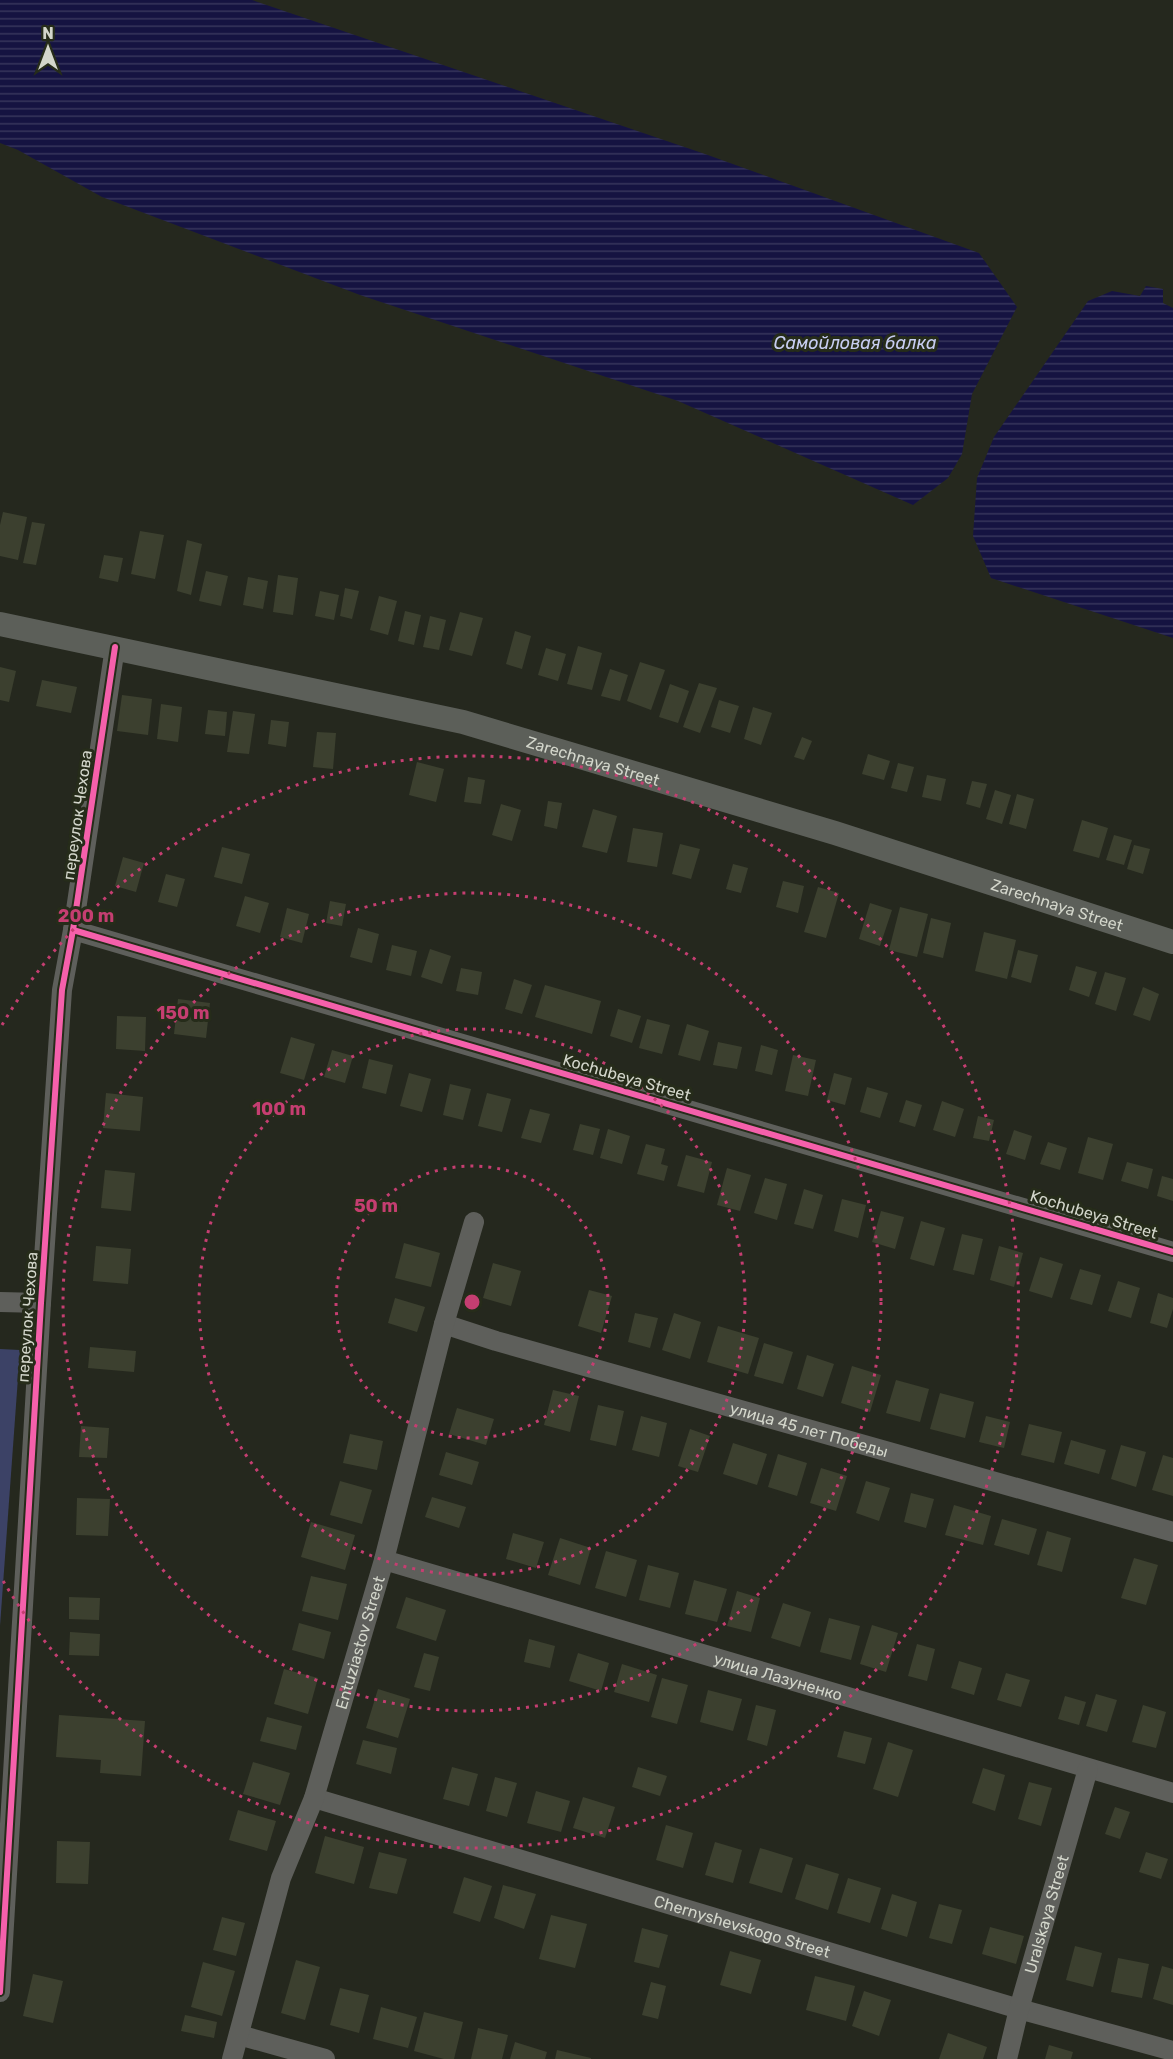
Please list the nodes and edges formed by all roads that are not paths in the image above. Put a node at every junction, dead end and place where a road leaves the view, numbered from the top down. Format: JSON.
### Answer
{"nodes":[{"id":1,"x":0,"y":624,"type":"edge"},
{"id":2,"x":115,"y":647,"type":"junction"},
{"id":3,"x":74,"y":930,"type":"junction"},
{"id":4,"x":1173,"y":942,"type":"edge"},
{"id":5,"x":474,"y":1222,"type":"dead end"},
{"id":6,"x":1173,"y":1252,"type":"edge"},
{"id":7,"x":0,"y":1302,"type":"edge"},
{"id":8,"x":41,"y":1303,"type":"junction"},
{"id":9,"x":444,"y":1324,"type":"junction"},
{"id":10,"x":1173,"y":1532,"type":"edge"},
{"id":11,"x":384,"y":1560,"type":"junction"},
{"id":12,"x":1088,"y":1769,"type":"junction"},
{"id":13,"x":1173,"y":1793,"type":"edge"},
{"id":14,"x":314,"y":1798,"type":"junction"},
{"id":15,"x":0,"y":1992,"type":"edge"},
{"id":16,"x":1019,"y":2009,"type":"junction"},
{"id":17,"x":239,"y":2035,"type":"junction"},
{"id":18,"x":1173,"y":2051,"type":"edge"},
{"id":19,"x":232,"y":2059,"type":"edge"},
{"id":20,"x":325,"y":2059,"type":"edge"},
{"id":21,"x":1007,"y":2059,"type":"edge"}],
"edges":[{"from":1,"to":2,"type":"main road","name":"Zarechnaya Street"},
{"from":2,"to":3,"type":"street","name":"переулок Чехова"},
{"from":2,"to":4,"type":"main road","name":"Zarechnaya Street"},
{"from":3,"to":6,"type":"street","name":"Kochubeya Street"},
{"from":3,"to":8,"type":"street","name":"переулок Чехова"},
{"from":5,"to":9,"type":"street","name":"Entuziastov Street"},
{"from":7,"to":8,"type":"street"},
{"from":8,"to":15,"type":"street","name":"переулок Чехова"},
{"from":9,"to":10,"type":"street","name":"улица 45 лет Победы"},
{"from":9,"to":11,"type":"street","name":"Entuziastov Street"},
{"from":11,"to":12,"type":"street","name":"улица Лазуненко"},
{"from":11,"to":14,"type":"street","name":"Entuziastov Street"},
{"from":12,"to":13,"type":"street","name":"улица Лазуненко"},
{"from":12,"to":16,"type":"street","name":"Uralskaya Street"},
{"from":14,"to":16,"type":"street","name":"Chernyshevskogo Street"},
{"from":14,"to":17,"type":"street","name":"Entuziastov Street"},
{"from":16,"to":18,"type":"street","name":"Chernyshevskogo Street"},
{"from":16,"to":21,"type":"street","name":"Uralskaya Street"},
{"from":17,"to":19,"type":"street","name":"Entuziastov Street"},
{"from":17,"to":20,"type":"street"}]}
